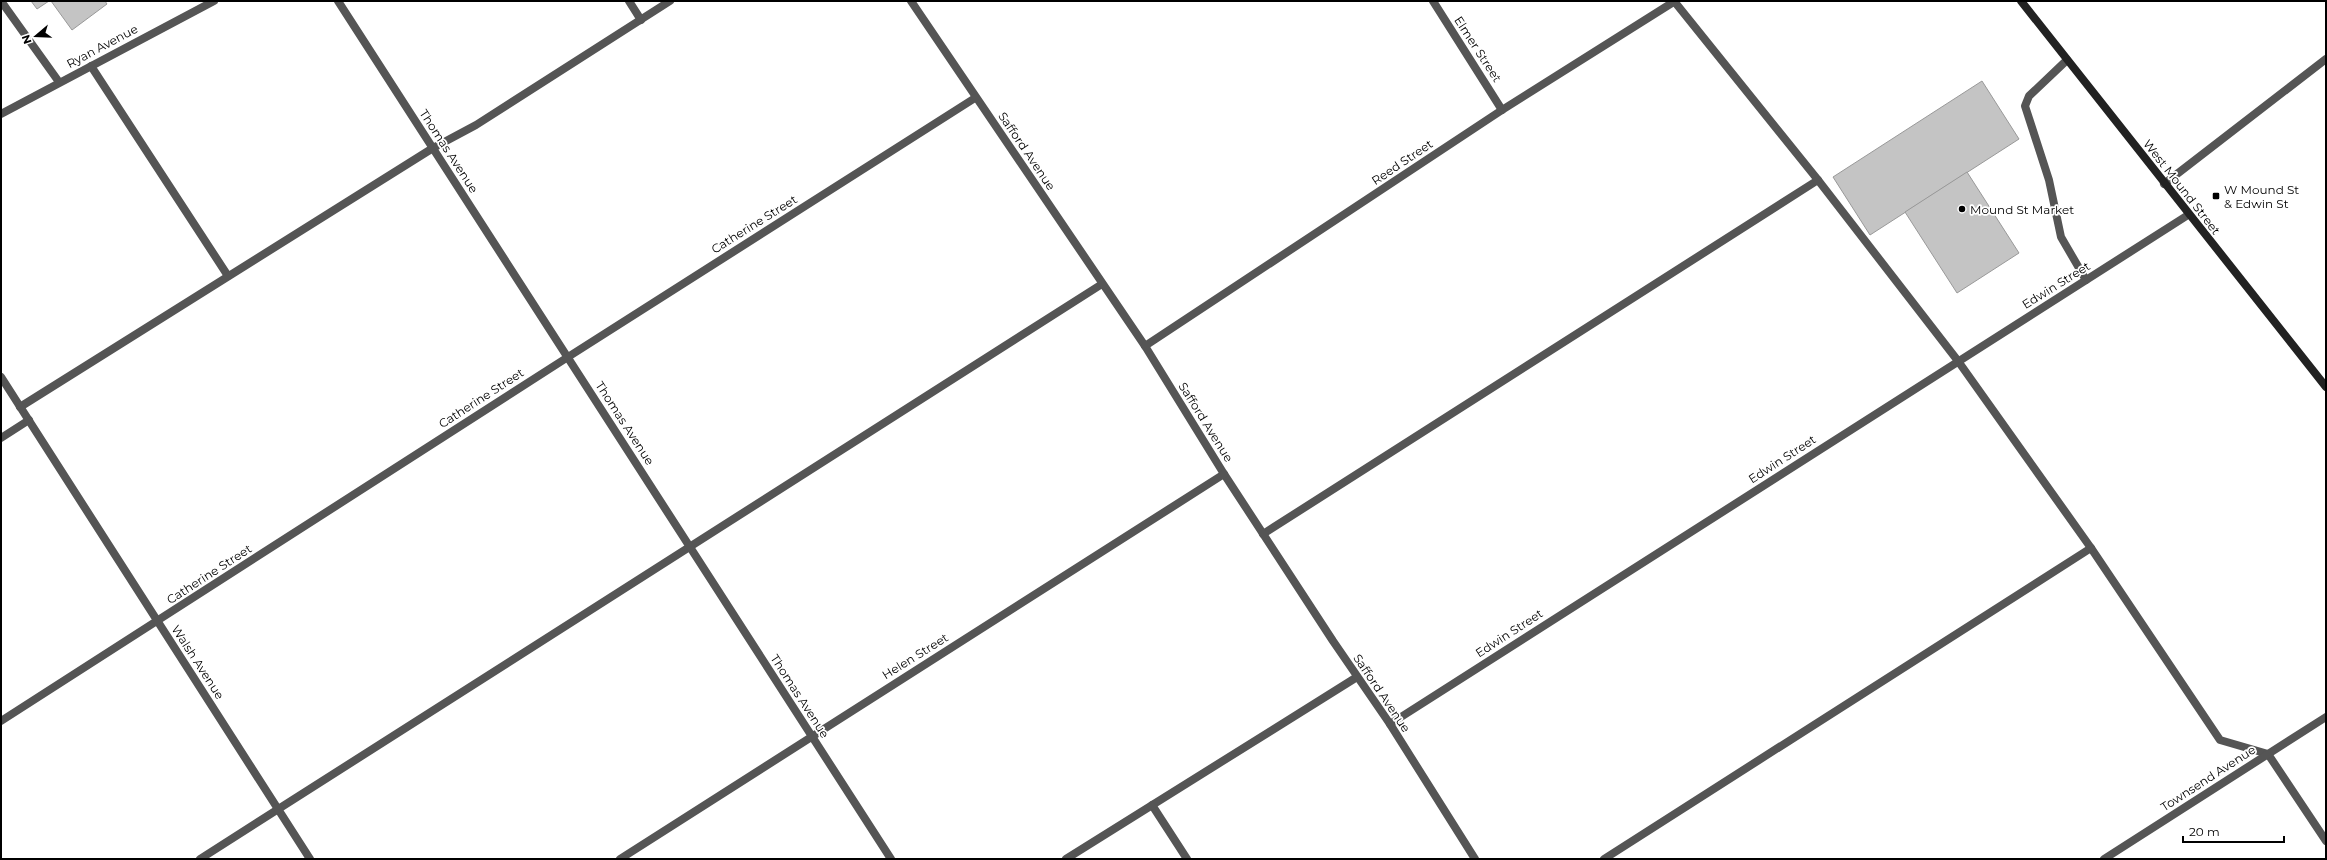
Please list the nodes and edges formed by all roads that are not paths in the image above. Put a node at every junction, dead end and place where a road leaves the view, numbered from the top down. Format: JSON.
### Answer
{"nodes":[{"id":1,"x":1,"y":1,"type":"edge"},
{"id":2,"x":214,"y":1,"type":"edge"},
{"id":3,"x":338,"y":1,"type":"edge"},
{"id":4,"x":629,"y":1,"type":"edge"},
{"id":5,"x":670,"y":1,"type":"edge"},
{"id":6,"x":911,"y":1,"type":"edge"},
{"id":7,"x":1433,"y":1,"type":"edge"},
{"id":8,"x":1674,"y":1,"type":"edge"},
{"id":9,"x":2020,"y":1,"type":"edge"},
{"id":10,"x":641,"y":20,"type":"junction"},
{"id":11,"x":2326,"y":59,"type":"edge"},
{"id":12,"x":2067,"y":60,"type":"junction"},
{"id":13,"x":91,"y":66,"type":"junction"},
{"id":14,"x":59,"y":82,"type":"junction"},
{"id":15,"x":975,"y":98,"type":"junction"},
{"id":16,"x":1502,"y":110,"type":"junction"},
{"id":17,"x":1,"y":114,"type":"edge"},
{"id":18,"x":433,"y":148,"type":"junction"},
{"id":19,"x":1818,"y":180,"type":"junction"},
{"id":20,"x":2164,"y":184,"type":"junction"},
{"id":21,"x":2188,"y":215,"type":"junction"},
{"id":22,"x":228,"y":276,"type":"junction"},
{"id":23,"x":2086,"y":280,"type":"junction"},
{"id":24,"x":1102,"y":284,"type":"junction"},
{"id":25,"x":1145,"y":346,"type":"junction"},
{"id":26,"x":568,"y":357,"type":"junction"},
{"id":27,"x":1958,"y":361,"type":"junction"},
{"id":28,"x":1,"y":377,"type":"edge"},
{"id":29,"x":2326,"y":387,"type":"edge"},
{"id":30,"x":20,"y":407,"type":"junction"},
{"id":31,"x":29,"y":420,"type":"junction"},
{"id":32,"x":1,"y":438,"type":"edge"},
{"id":33,"x":1224,"y":474,"type":"junction"},
{"id":34,"x":1263,"y":534,"type":"junction"},
{"id":35,"x":689,"y":546,"type":"junction"},
{"id":36,"x":2091,"y":548,"type":"junction"},
{"id":37,"x":158,"y":621,"type":"junction"},
{"id":38,"x":1357,"y":677,"type":"junction"},
{"id":39,"x":2326,"y":717,"type":"edge"},
{"id":40,"x":1,"y":721,"type":"edge"},
{"id":41,"x":1390,"y":724,"type":"junction"},
{"id":42,"x":812,"y":736,"type":"junction"},
{"id":43,"x":2268,"y":754,"type":"junction"},
{"id":44,"x":1152,"y":805,"type":"junction"},
{"id":45,"x":278,"y":809,"type":"junction"},
{"id":46,"x":2326,"y":841,"type":"edge"},
{"id":47,"x":200,"y":859,"type":"edge"},
{"id":48,"x":310,"y":859,"type":"edge"},
{"id":49,"x":620,"y":859,"type":"edge"},
{"id":50,"x":891,"y":859,"type":"edge"},
{"id":51,"x":1066,"y":859,"type":"edge"},
{"id":52,"x":1187,"y":859,"type":"edge"},
{"id":53,"x":1475,"y":859,"type":"edge"},
{"id":54,"x":1604,"y":859,"type":"edge"},
{"id":55,"x":2104,"y":859,"type":"edge"}],
"edges":[{"from":1,"to":14,"type":"street"},
{"from":2,"to":13,"type":"street","name":"Ryan Avenue"},
{"from":3,"to":18,"type":"street","name":"Thomas Avenue"},
{"from":4,"to":10,"type":"street"},
{"from":5,"to":10,"type":"street"},
{"from":6,"to":15,"type":"street","name":"Safford Avenue"},
{"from":7,"to":16,"type":"street","name":"Elmer Street"},
{"from":8,"to":16,"type":"street","name":"Reed Street"},
{"from":8,"to":19,"type":"street"},
{"from":9,"to":12,"type":"street","name":"West Mound Street"},
{"from":10,"to":18,"type":"street"},
{"from":11,"to":20,"type":"street"},
{"from":12,"to":20,"type":"street","name":"West Mound Street"},
{"from":12,"to":23,"type":"street"},
{"from":13,"to":14,"type":"street","name":"Ryan Avenue"},
{"from":13,"to":22,"type":"street"},
{"from":14,"to":17,"type":"street","name":"Ryan Avenue"},
{"from":15,"to":24,"type":"street","name":"Safford Avenue"},
{"from":15,"to":26,"type":"street","name":"Catherine Street"},
{"from":16,"to":25,"type":"street","name":"Reed Street"},
{"from":18,"to":22,"type":"street"},
{"from":18,"to":26,"type":"street","name":"Thomas Avenue"},
{"from":19,"to":27,"type":"street"},
{"from":19,"to":34,"type":"street"},
{"from":20,"to":21,"type":"street","name":"West Mound Street"},
{"from":21,"to":23,"type":"street","name":"Edwin Street"},
{"from":21,"to":29,"type":"street","name":"West Mound Street"},
{"from":22,"to":30,"type":"street"},
{"from":23,"to":27,"type":"street","name":"Edwin Street"},
{"from":24,"to":25,"type":"street","name":"Safford Avenue"},
{"from":24,"to":35,"type":"street"},
{"from":25,"to":33,"type":"street","name":"Safford Avenue"},
{"from":26,"to":35,"type":"street","name":"Thomas Avenue"},
{"from":26,"to":37,"type":"street","name":"Catherine Street"},
{"from":27,"to":36,"type":"street"},
{"from":27,"to":41,"type":"street","name":"Edwin Street"},
{"from":28,"to":30,"type":"street","name":"Walsh Avenue"},
{"from":30,"to":31,"type":"street","name":"Walsh Avenue"},
{"from":31,"to":32,"type":"street"},
{"from":31,"to":37,"type":"street","name":"Walsh Avenue"},
{"from":33,"to":34,"type":"street","name":"Safford Avenue"},
{"from":33,"to":42,"type":"street","name":"Helen Street"},
{"from":34,"to":38,"type":"street","name":"Safford Avenue"},
{"from":35,"to":42,"type":"street","name":"Thomas Avenue"},
{"from":35,"to":45,"type":"street"},
{"from":36,"to":43,"type":"street"},
{"from":36,"to":54,"type":"street"},
{"from":37,"to":40,"type":"street","name":"Catherine Street"},
{"from":37,"to":45,"type":"street","name":"Walsh Avenue"},
{"from":38,"to":41,"type":"street","name":"Safford Avenue"},
{"from":38,"to":44,"type":"street"},
{"from":39,"to":43,"type":"street","name":"Townsend Avenue"},
{"from":41,"to":53,"type":"street","name":"Safford Avenue"},
{"from":42,"to":49,"type":"street","name":"Helen Street"},
{"from":42,"to":50,"type":"street","name":"Thomas Avenue"},
{"from":43,"to":46,"type":"street"},
{"from":43,"to":55,"type":"street","name":"Townsend Avenue"},
{"from":44,"to":51,"type":"street"},
{"from":44,"to":52,"type":"street"},
{"from":45,"to":47,"type":"street"},
{"from":45,"to":48,"type":"street","name":"Walsh Avenue"}]}
